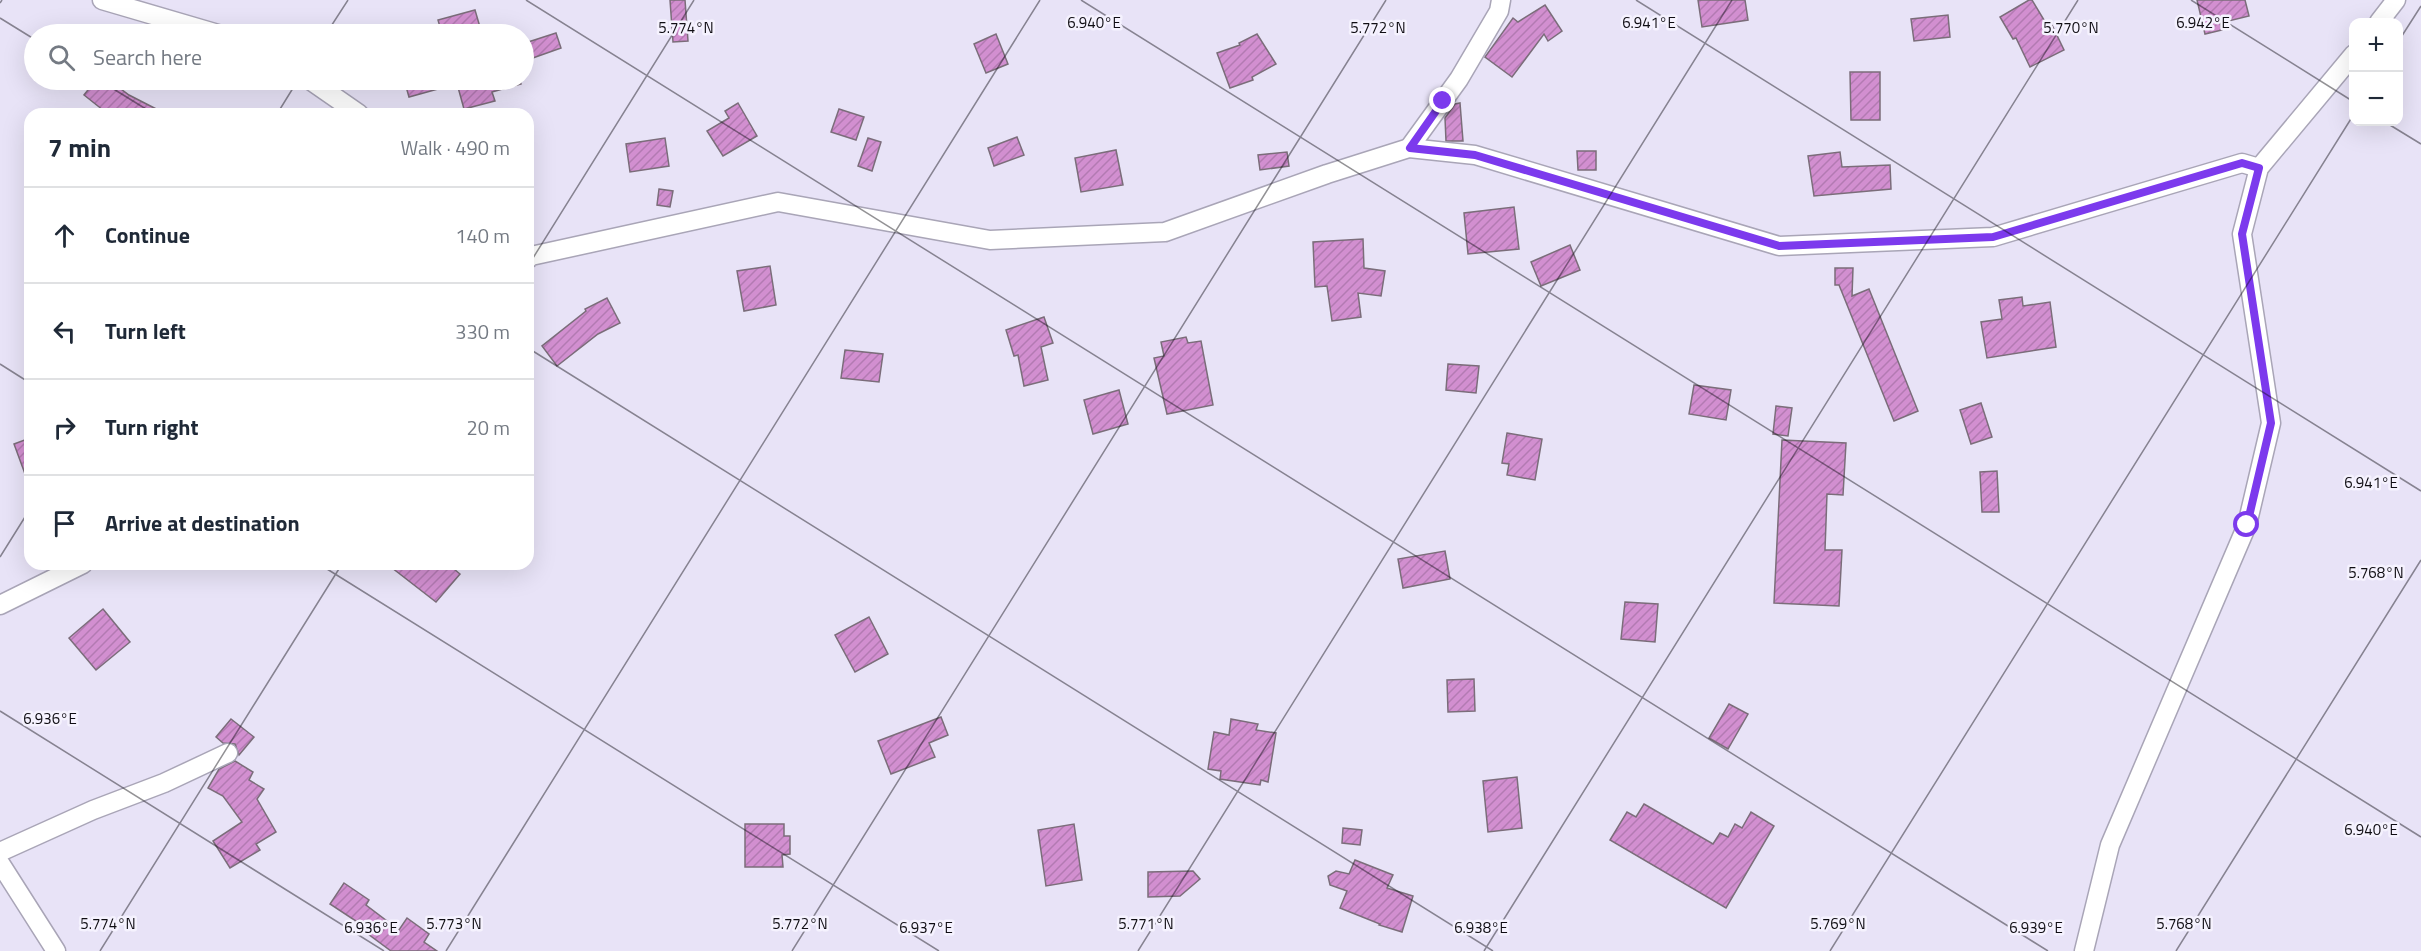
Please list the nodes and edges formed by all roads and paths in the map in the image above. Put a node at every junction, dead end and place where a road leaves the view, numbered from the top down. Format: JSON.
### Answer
{"nodes":[{"id":1,"x":102,"y":0,"type":"edge"},
{"id":2,"x":1501,"y":0,"type":"edge"},
{"id":3,"x":2396,"y":0,"type":"edge"},
{"id":4,"x":2382,"y":18,"type":"edge"},
{"id":5,"x":184,"y":24,"type":"edge"},
{"id":6,"x":2349,"y":60,"type":"edge"},
{"id":7,"x":324,"y":90,"type":"edge"},
{"id":8,"x":350,"y":108,"type":"edge"},
{"id":9,"x":1410,"y":148,"type":"junction"},
{"id":10,"x":2259,"y":168,"type":"junction"},
{"id":11,"x":534,"y":255,"type":"edge"},
{"id":12,"x":71,"y":570,"type":"edge"},
{"id":13,"x":0,"y":605,"type":"edge"},
{"id":14,"x":228,"y":753,"type":"dead end"},
{"id":15,"x":0,"y":852,"type":"edge"},
{"id":16,"x":0,"y":863,"type":"edge"},
{"id":17,"x":56,"y":951,"type":"edge"},
{"id":18,"x":2084,"y":951,"type":"edge"}],
"edges":[{"from":1,"to":5,"type":"street"},
{"from":2,"to":9,"type":"street"},
{"from":3,"to":4,"type":"street"},
{"from":6,"to":10,"type":"street"},
{"from":7,"to":8,"type":"street"},
{"from":9,"to":10,"type":"street"},
{"from":9,"to":11,"type":"street"},
{"from":10,"to":18,"type":"street"},
{"from":12,"to":13,"type":"street"},
{"from":14,"to":15,"type":"street"},
{"from":16,"to":17,"type":"street"}]}
